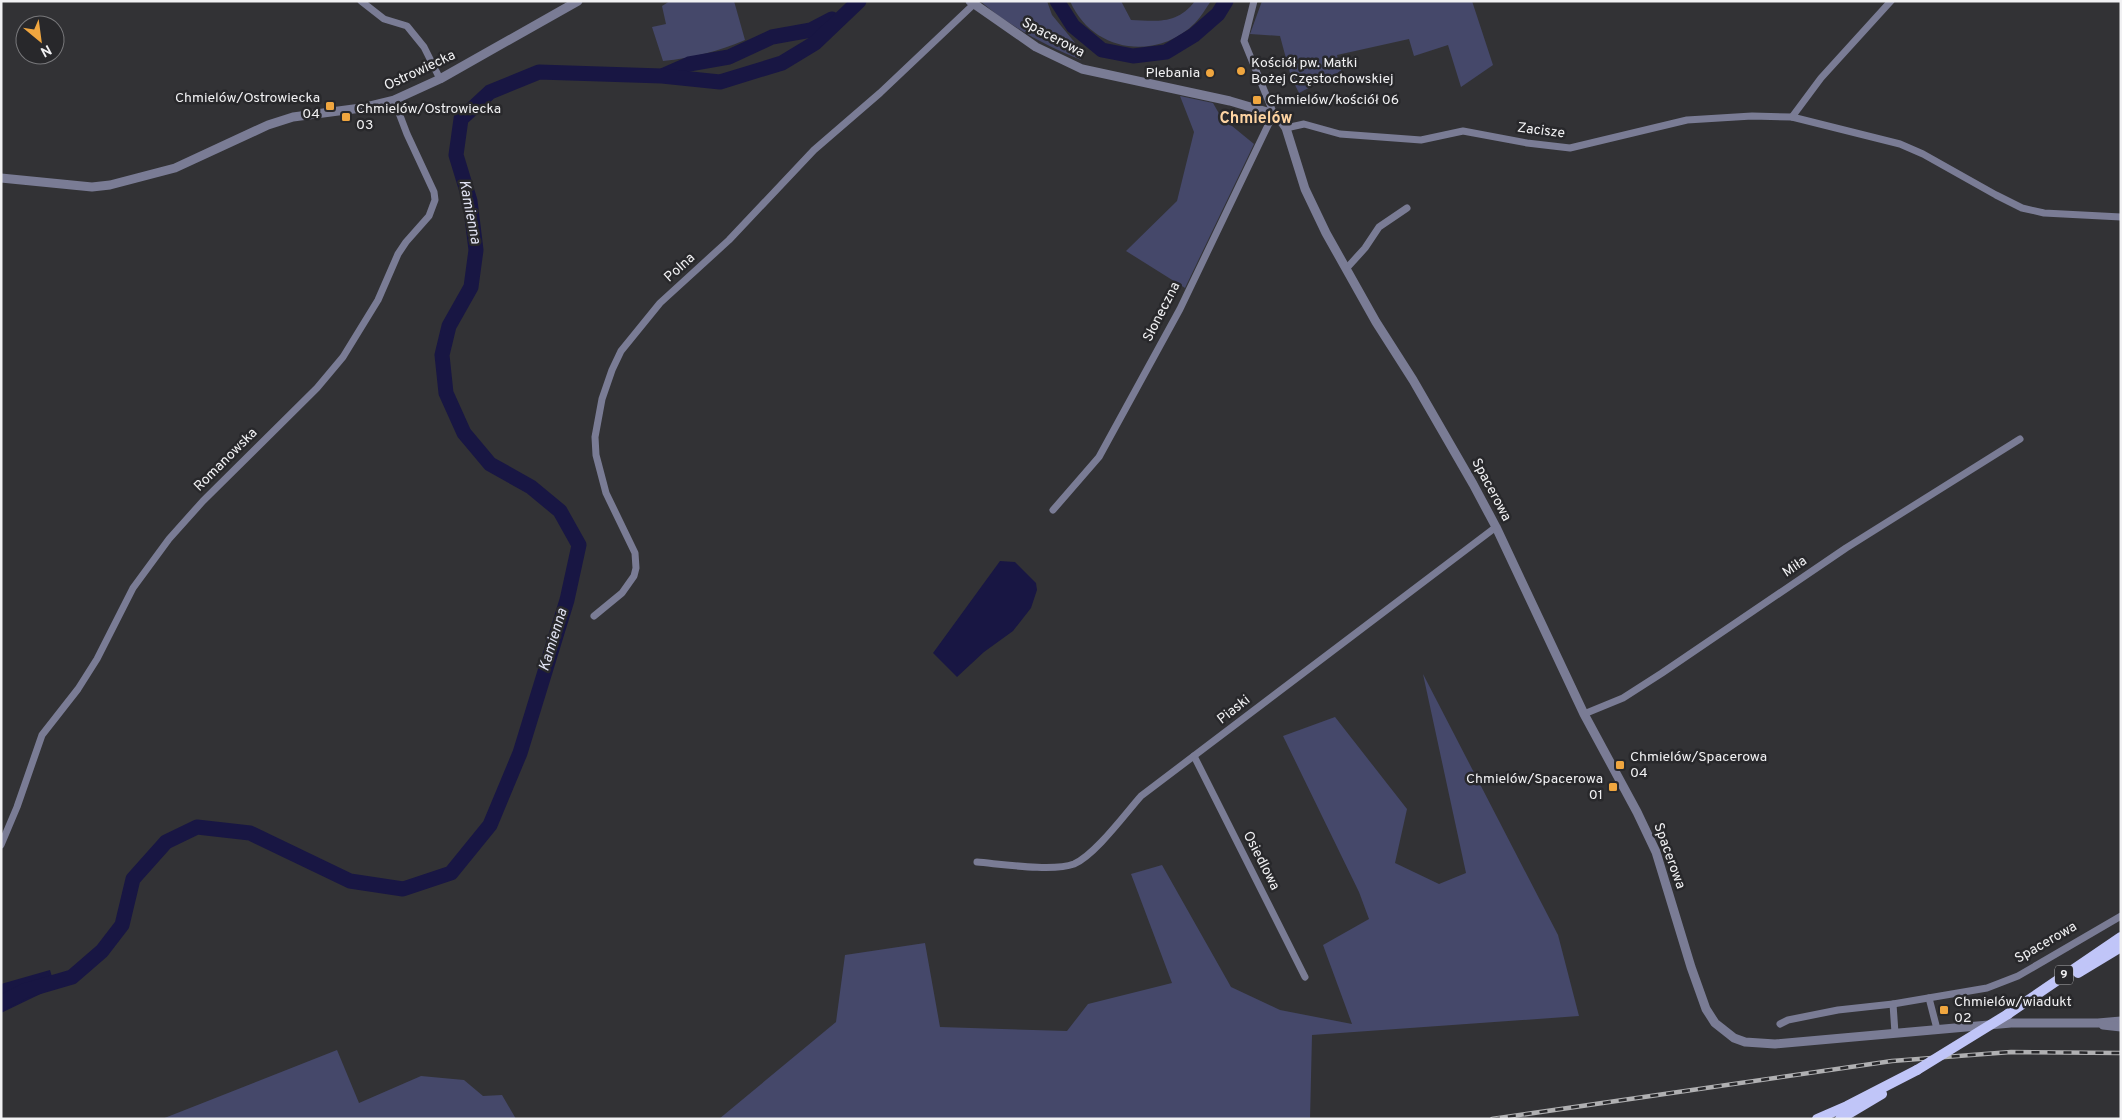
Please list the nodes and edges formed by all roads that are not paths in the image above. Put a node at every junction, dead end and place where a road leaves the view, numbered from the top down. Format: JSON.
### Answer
{"nodes":[{"id":1,"x":362,"y":1,"type":"edge"},
{"id":2,"x":578,"y":1,"type":"edge"},
{"id":3,"x":1254,"y":1,"type":"edge"},
{"id":4,"x":1891,"y":1,"type":"edge"},
{"id":5,"x":972,"y":3,"type":"edge"},
{"id":6,"x":440,"y":79,"type":"junction"},
{"id":7,"x":394,"y":100,"type":"junction"},
{"id":8,"x":1273,"y":112,"type":"junction"},
{"id":9,"x":1792,"y":116,"type":"junction"},
{"id":10,"x":1286,"y":128,"type":"junction"},
{"id":11,"x":1,"y":178,"type":"edge"},
{"id":12,"x":1407,"y":208,"type":"dead end"},
{"id":13,"x":2121,"y":217,"type":"edge"},
{"id":14,"x":1346,"y":269,"type":"junction"},
{"id":15,"x":2020,"y":439,"type":"dead end"},
{"id":16,"x":1053,"y":510,"type":"dead end"},
{"id":17,"x":1496,"y":527,"type":"junction"},
{"id":18,"x":594,"y":616,"type":"dead end"},
{"id":19,"x":1584,"y":714,"type":"junction"},
{"id":20,"x":1194,"y":756,"type":"junction"},
{"id":21,"x":1,"y":845,"type":"edge"},
{"id":22,"x":977,"y":862,"type":"dead end"},
{"id":23,"x":2121,"y":916,"type":"edge"},
{"id":24,"x":2121,"y":937,"type":"edge"},
{"id":25,"x":2121,"y":947,"type":"edge"},
{"id":26,"x":2121,"y":954,"type":"edge"},
{"id":27,"x":2090,"y":966,"type":"junction"},
{"id":28,"x":1305,"y":976,"type":"dead end"},
{"id":29,"x":1929,"y":998,"type":"junction"},
{"id":30,"x":1893,"y":1004,"type":"junction"},
{"id":31,"x":2008,"y":1014,"type":"junction"},
{"id":32,"x":2121,"y":1021,"type":"edge"},
{"id":33,"x":2098,"y":1023,"type":"junction"},
{"id":34,"x":1780,"y":1024,"type":"dead end"},
{"id":35,"x":2121,"y":1027,"type":"edge"},
{"id":36,"x":1937,"y":1029,"type":"junction"},
{"id":37,"x":1895,"y":1033,"type":"junction"},
{"id":38,"x":1917,"y":1070,"type":"junction"},
{"id":39,"x":1817,"y":1119,"type":"edge"},
{"id":40,"x":1840,"y":1119,"type":"edge"}],
"edges":[{"from":1,"to":6,"type":"street"},
{"from":2,"to":6,"type":"street","name":"Ostrowiecka"},
{"from":3,"to":8,"type":"street"},
{"from":4,"to":9,"type":"street"},
{"from":5,"to":8,"type":"street","name":"Spacerowa"},
{"from":5,"to":18,"type":"street","name":"Polna"},
{"from":6,"to":7,"type":"street","name":"Ostrowiecka"},
{"from":7,"to":11,"type":"street","name":"Ostrowiecka"},
{"from":7,"to":21,"type":"street","name":"Romanowska"},
{"from":8,"to":10,"type":"street","name":"Spacerowa"},
{"from":8,"to":16,"type":"street","name":"Słoneczna"},
{"from":9,"to":10,"type":"street","name":"Zacisze"},
{"from":9,"to":13,"type":"street","name":"Zacisze"},
{"from":10,"to":14,"type":"street","name":"Spacerowa"},
{"from":12,"to":14,"type":"street"},
{"from":14,"to":17,"type":"street","name":"Spacerowa"},
{"from":15,"to":19,"type":"street","name":"Miła"},
{"from":17,"to":19,"type":"street","name":"Spacerowa"},
{"from":17,"to":20,"type":"street","name":"Piaski"},
{"from":19,"to":37,"type":"street","name":"Spacerowa"},
{"from":20,"to":22,"type":"street","name":"Piaski"},
{"from":20,"to":28,"type":"street","name":"Osiedlowa"},
{"from":23,"to":29,"type":"street","name":"Spacerowa"},
{"from":24,"to":31,"type":"main road","number":"9"},
{"from":25,"to":27,"type":"main road","number":"9"},
{"from":26,"to":27,"type":"street"},
{"from":27,"to":31,"type":"main road","number":"9"},
{"from":29,"to":30,"type":"street","name":"Spacerowa"},
{"from":29,"to":36,"type":"street"},
{"from":30,"to":34,"type":"street","name":"Spacerowa"},
{"from":30,"to":37,"type":"street"},
{"from":31,"to":38,"type":"main road","number":"9","bridge":true},
{"from":32,"to":33,"type":"street","name":"Spacerowa"},
{"from":33,"to":35,"type":"street","name":"Spacerowa"},
{"from":33,"to":36,"type":"street","name":"Spacerowa"},
{"from":36,"to":37,"type":"street","name":"Spacerowa"},
{"from":38,"to":39,"type":"main road","number":"9"},
{"from":38,"to":40,"type":"main road","number":"9"}]}
